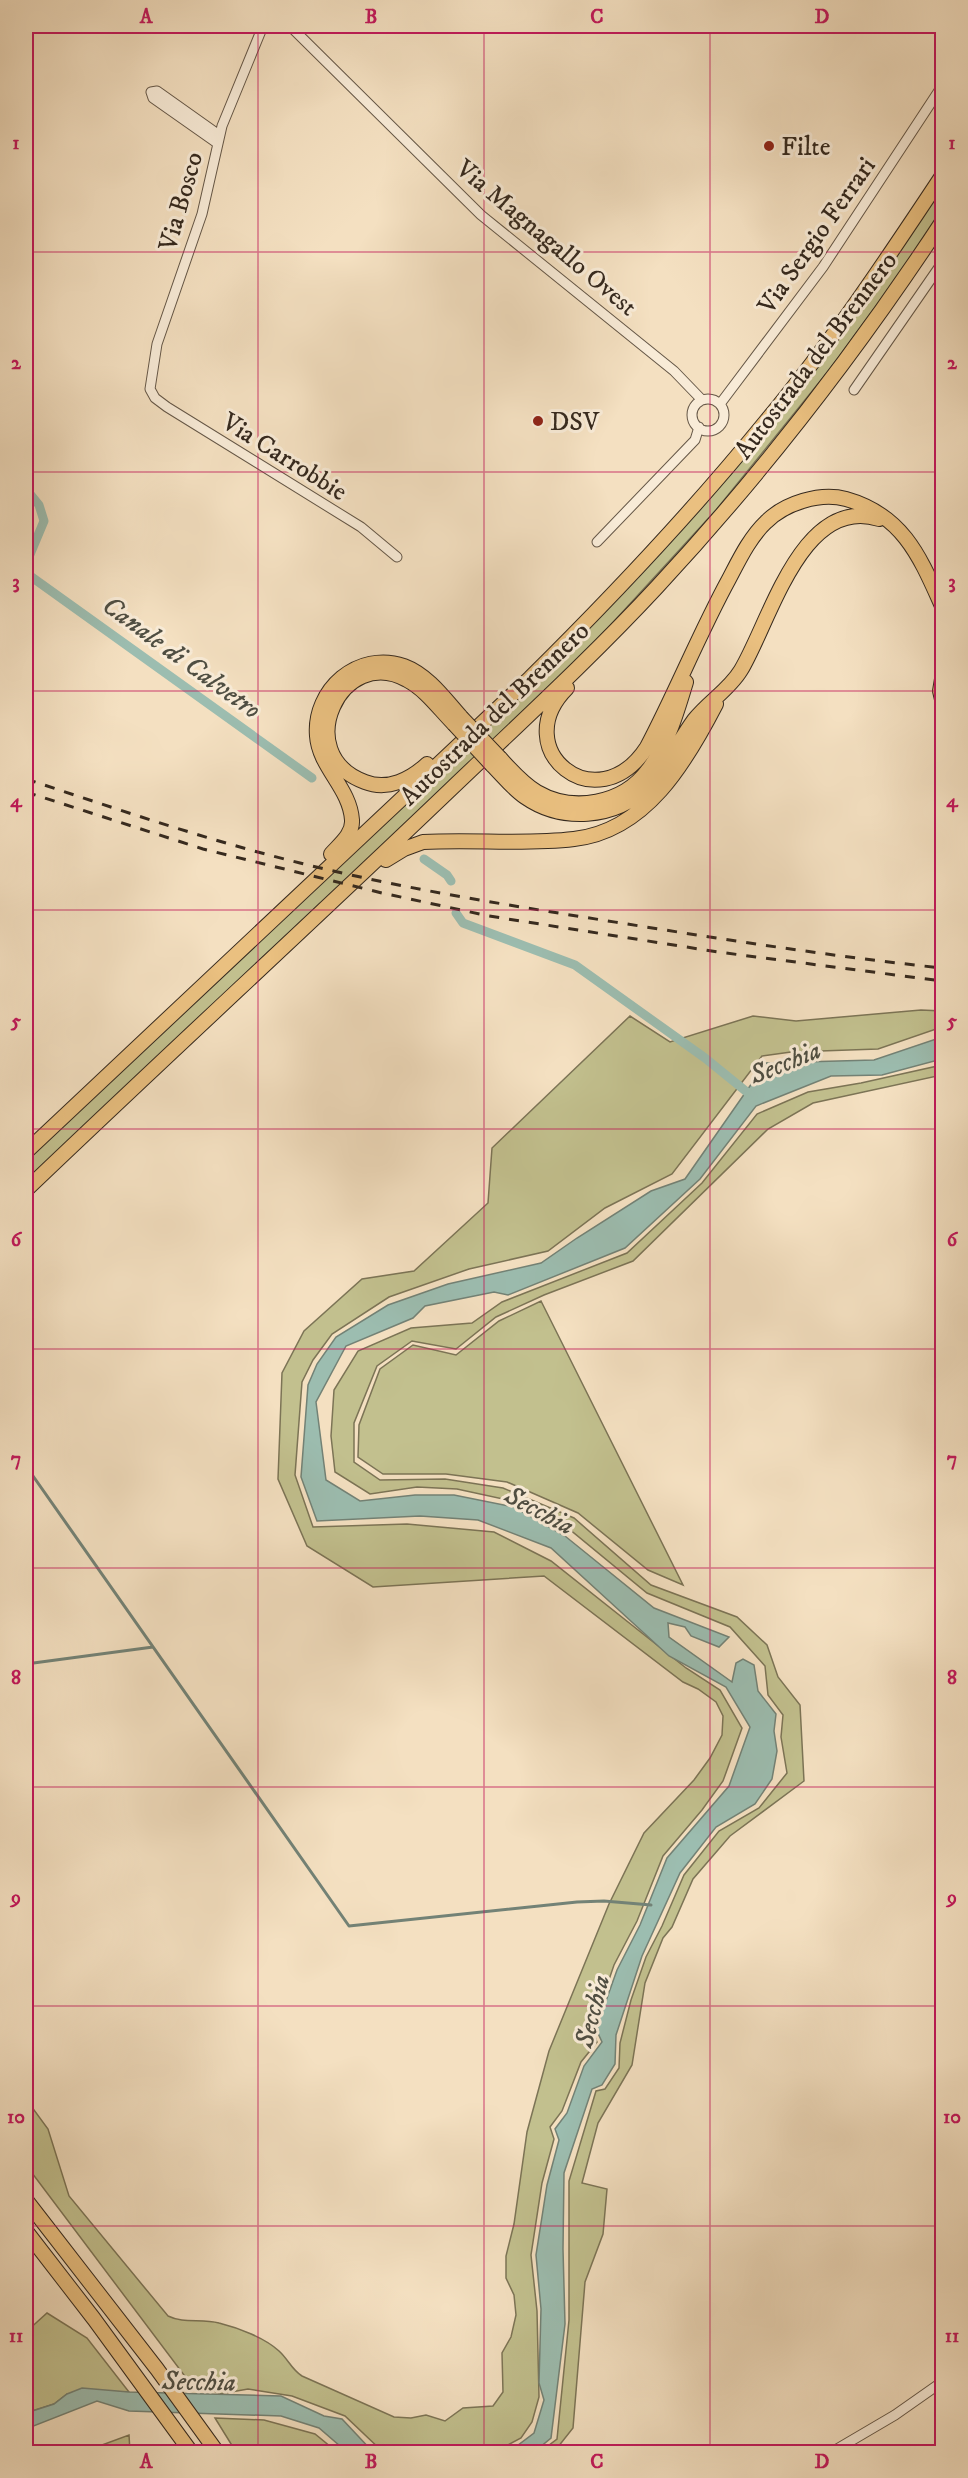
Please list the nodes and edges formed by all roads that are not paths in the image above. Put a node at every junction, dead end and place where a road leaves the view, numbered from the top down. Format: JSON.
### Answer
{"nodes":[{"id":1,"x":263,"y":26,"type":"edge"},
{"id":2,"x":290,"y":26,"type":"edge"},
{"id":3,"x":942,"y":86,"type":"edge"},
{"id":4,"x":218,"y":139,"type":"junction"},
{"id":5,"x":942,"y":176,"type":"edge"},
{"id":6,"x":942,"y":222,"type":"edge"},
{"id":7,"x":942,"y":263,"type":"edge"},
{"id":8,"x":854,"y":390,"type":"dead end"},
{"id":9,"x":151,"y":392,"type":"joint"},
{"id":10,"x":702,"y":400,"type":"junction"},
{"id":11,"x":720,"y":404,"type":"junction"},
{"id":12,"x":699,"y":427,"type":"junction"},
{"id":13,"x":900,"y":529,"type":"junction"},
{"id":14,"x":597,"y":542,"type":"dead end"},
{"id":15,"x":397,"y":557,"type":"dead end"},
{"id":16,"x":656,"y":588,"type":"junction"},
{"id":17,"x":942,"y":606,"type":"edge"},
{"id":18,"x":696,"y":645,"type":"junction"},
{"id":19,"x":942,"y":673,"type":"edge"},
{"id":20,"x":530,"y":678,"type":"junction"},
{"id":21,"x":720,"y":695,"type":"junction"},
{"id":22,"x":942,"y":704,"type":"edge"},
{"id":23,"x":458,"y":721,"type":"junction"},
{"id":24,"x":496,"y":762,"type":"junction"},
{"id":25,"x":280,"y":913,"type":"junction"},
{"id":26,"x":285,"y":947,"type":"junction"},
{"id":27,"x":69,"y":1112,"type":"junction"},
{"id":28,"x":26,"y":1146,"type":"edge"},
{"id":29,"x":26,"y":1152,"type":"edge"},
{"id":30,"x":26,"y":1190,"type":"edge"},
{"id":31,"x":26,"y":2200,"type":"edge"},
{"id":32,"x":26,"y":2231,"type":"edge"},
{"id":33,"x":942,"y":2382,"type":"edge"},
{"id":34,"x":190,"y":2452,"type":"edge"},
{"id":35,"x":217,"y":2452,"type":"edge"},
{"id":36,"x":832,"y":2452,"type":"edge"}],
"edges":[{"from":1,"to":4,"type":"street","name":"Via Bosco"},
{"from":2,"to":10,"type":"street","name":"Via Magnagallo Ovest"},
{"from":3,"to":11,"type":"street","name":"Via Sergio Ferrari"},
{"from":4,"to":4,"type":"street"},
{"from":4,"to":9,"type":"street","name":"Via Bosco"},
{"from":5,"to":20,"type":"highway","name":"Autostrada del Brennero"},
{"from":6,"to":16,"type":"highway","name":"Autostrada del Brennero"},
{"from":7,"to":8,"type":"street"},
{"from":9,"to":15,"type":"street","name":"Via Carrobbie"},
{"from":10,"to":11,"type":"street"},
{"from":10,"to":12,"type":"street"},
{"from":11,"to":12,"type":"street"},
{"from":12,"to":14,"type":"street"},
{"from":13,"to":17,"type":"highway"},
{"from":13,"to":18,"type":"highway"},
{"from":13,"to":21,"type":"highway"},
{"from":16,"to":18,"type":"highway"},
{"from":16,"to":26,"type":"highway","name":"Autostrada del Brennero"},
{"from":18,"to":24,"type":"highway"},
{"from":19,"to":22,"type":"main road"},
{"from":20,"to":23,"type":"highway"},
{"from":20,"to":25,"type":"highway","name":"Autostrada del Brennero"},
{"from":21,"to":24,"type":"highway"},
{"from":21,"to":26,"type":"highway"},
{"from":23,"to":24,"type":"highway","bridge":true},
{"from":23,"to":25,"type":"highway"},
{"from":25,"to":27,"type":"highway","name":"Autostrada del Brennero"},
{"from":26,"to":30,"type":"highway","name":"Autostrada del Brennero"},
{"from":27,"to":28,"type":"highway"},
{"from":27,"to":29,"type":"highway"},
{"from":31,"to":35,"type":"highway"},
{"from":32,"to":34,"type":"highway"},
{"from":33,"to":36,"type":"street"}]}
